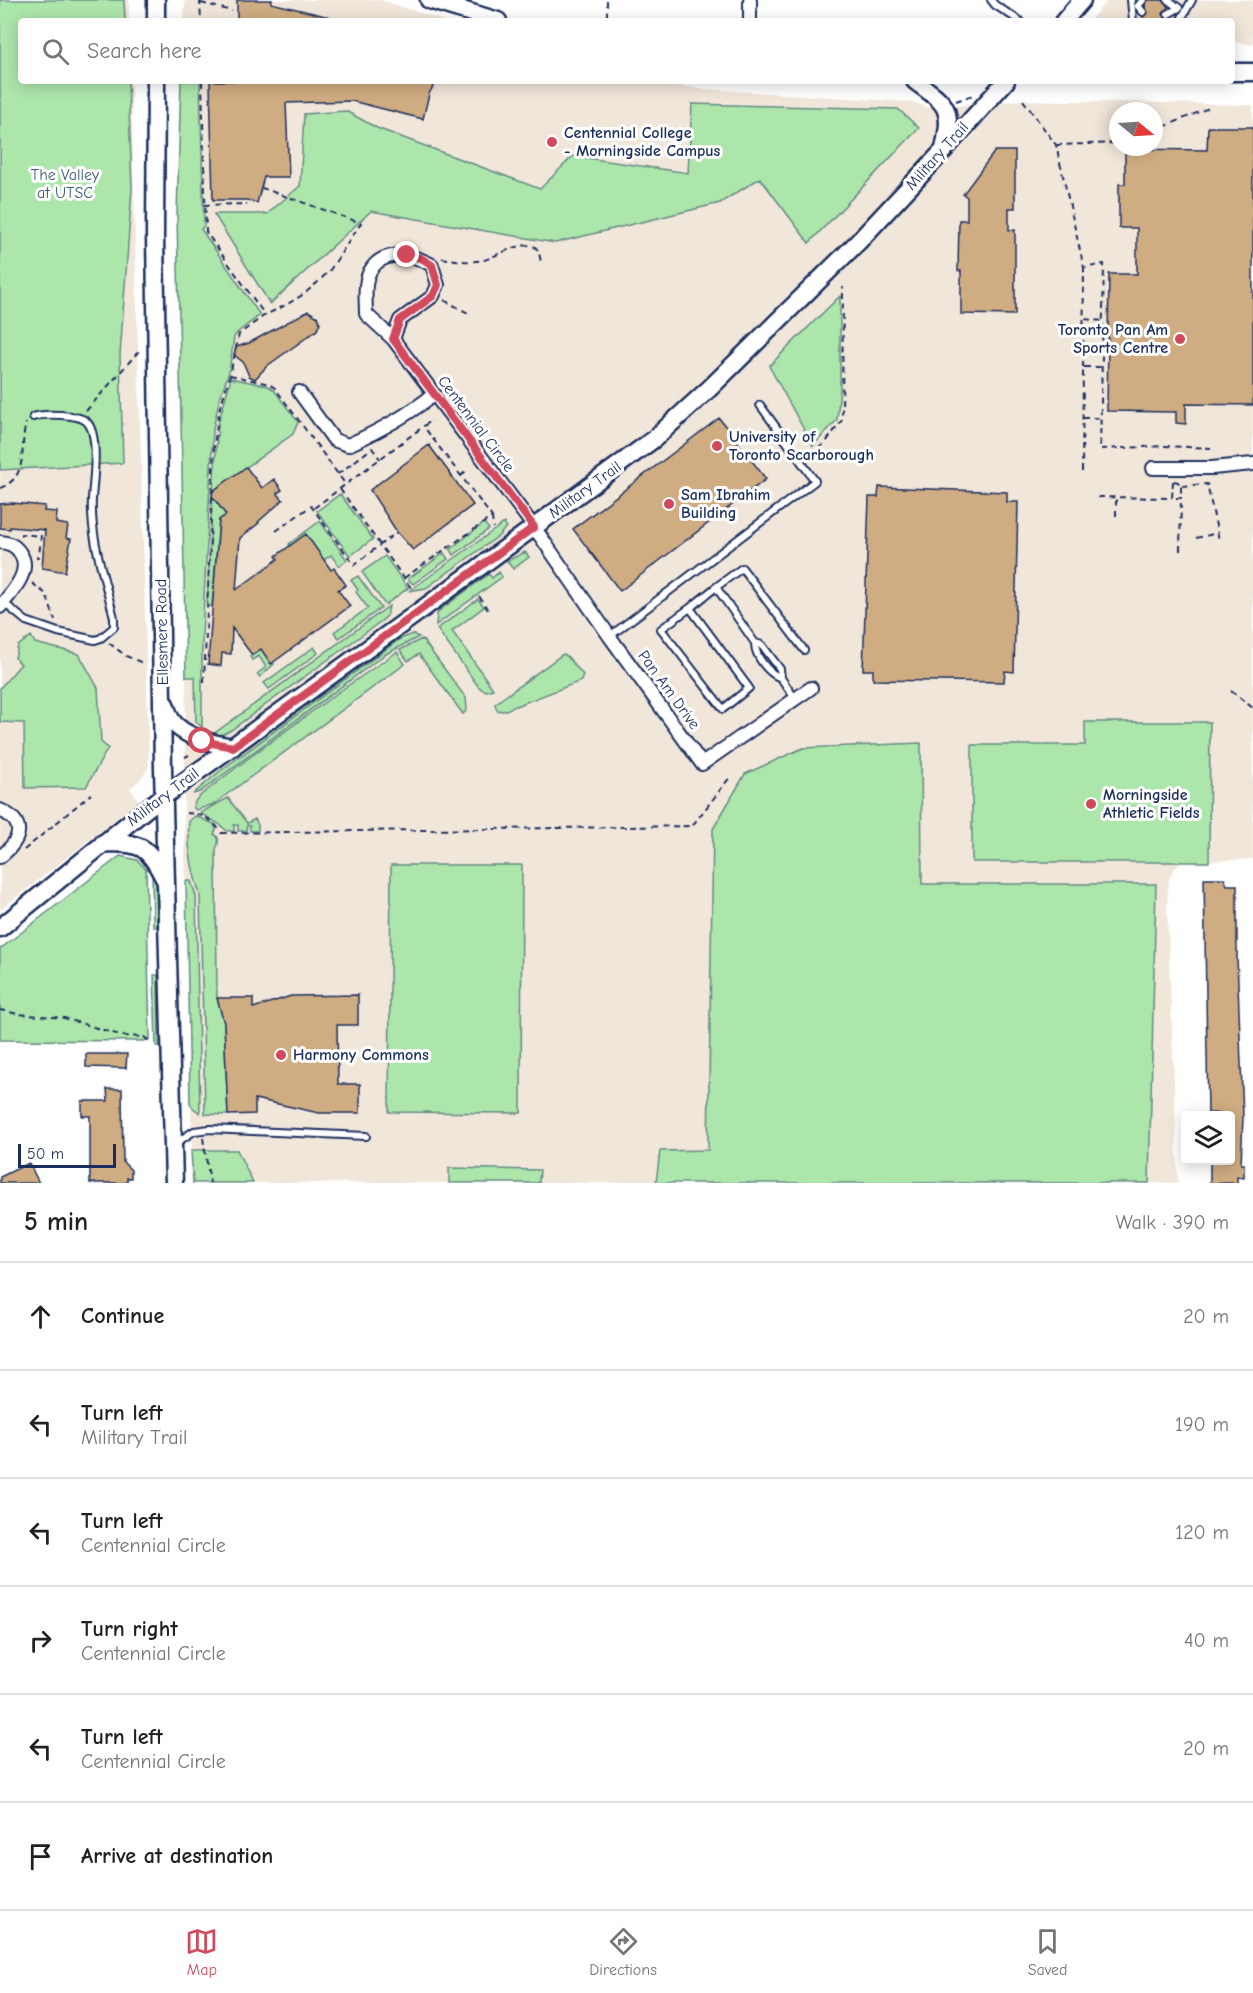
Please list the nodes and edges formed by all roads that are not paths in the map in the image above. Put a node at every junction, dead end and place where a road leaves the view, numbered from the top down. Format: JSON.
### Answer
{"nodes":[{"id":1,"x":156,"y":0,"type":"edge"},
{"id":2,"x":429,"y":0,"type":"edge"},
{"id":3,"x":750,"y":0,"type":"edge"},
{"id":4,"x":991,"y":0,"type":"edge"},
{"id":5,"x":1083,"y":0,"type":"edge"},
{"id":6,"x":1168,"y":0,"type":"edge"},
{"id":7,"x":1192,"y":0,"type":"edge"},
{"id":8,"x":1136,"y":3,"type":"edge"},
{"id":9,"x":1179,"y":8,"type":"junction"},
{"id":10,"x":1188,"y":8,"type":"junction"},
{"id":11,"x":1143,"y":12,"type":"dead end"},
{"id":12,"x":1168,"y":14,"type":"dead end"},
{"id":13,"x":156,"y":18,"type":"edge"},
{"id":14,"x":488,"y":18,"type":"edge"},
{"id":15,"x":750,"y":18,"type":"edge"},
{"id":16,"x":1015,"y":18,"type":"edge"},
{"id":17,"x":1067,"y":18,"type":"edge"},
{"id":18,"x":1134,"y":18,"type":"edge"},
{"id":19,"x":1182,"y":18,"type":"edge"},
{"id":20,"x":1235,"y":72,"type":"edge"},
{"id":21,"x":1253,"y":72,"type":"edge"},
{"id":22,"x":156,"y":84,"type":"edge"},
{"id":23,"x":919,"y":84,"type":"edge"},
{"id":24,"x":1003,"y":84,"type":"edge"},
{"id":25,"x":944,"y":150,"type":"junction"},
{"id":26,"x":393,"y":339,"type":"junction"},
{"id":27,"x":299,"y":392,"type":"dead end"},
{"id":28,"x":433,"y":395,"type":"junction"},
{"id":29,"x":760,"y":405,"type":"dead end"},
{"id":30,"x":33,"y":417,"type":"road end"},
{"id":31,"x":1253,"y":464,"type":"edge"},
{"id":32,"x":1153,"y":468,"type":"dead end"},
{"id":33,"x":534,"y":527,"type":"junction"},
{"id":34,"x":0,"y":542,"type":"edge"},
{"id":35,"x":716,"y":587,"type":"junction"},
{"id":36,"x":2,"y":605,"type":"edge"},
{"id":37,"x":690,"y":608,"type":"junction"},
{"id":38,"x":610,"y":637,"type":"junction"},
{"id":39,"x":804,"y":650,"type":"dead end"},
{"id":40,"x":812,"y":688,"type":"dead end"},
{"id":41,"x":163,"y":700,"type":"junction"},
{"id":42,"x":796,"y":700,"type":"junction"},
{"id":43,"x":233,"y":747,"type":"junction"},
{"id":44,"x":164,"y":796,"type":"junction"},
{"id":45,"x":0,"y":810,"type":"edge"},
{"id":46,"x":103,"y":843,"type":"junction"},
{"id":47,"x":0,"y":856,"type":"edge"},
{"id":48,"x":166,"y":882,"type":"junction"},
{"id":49,"x":0,"y":928,"type":"edge"},
{"id":50,"x":366,"y":1136,"type":"dead end"},
{"id":51,"x":173,"y":1145,"type":"junction"},
{"id":52,"x":174,"y":1183,"type":"edge"}],
"edges":[{"from":1,"to":13,"type":"main road"},
{"from":2,"to":14,"type":"main road"},
{"from":3,"to":15,"type":"street"},
{"from":4,"to":16,"type":"lane"},
{"from":5,"to":17,"type":"main road"},
{"from":6,"to":9,"type":"lane"},
{"from":7,"to":10,"type":"lane"},
{"from":8,"to":11,"type":"lane"},
{"from":8,"to":18,"type":"lane"},
{"from":9,"to":10,"type":"lane"},
{"from":9,"to":12,"type":"lane"},
{"from":10,"to":19,"type":"lane"},
{"from":20,"to":21,"type":"main road"},
{"from":22,"to":41,"type":"main road","name":"Ellesmere Road"},
{"from":23,"to":25,"type":"main road"},
{"from":24,"to":25,"type":"main road","name":"Military Trail"},
{"from":25,"to":33,"type":"main road","name":"Military Trail"},
{"from":26,"to":26,"type":"street","name":"Centennial Circle"},
{"from":26,"to":28,"type":"street","name":"Centennial Circle"},
{"from":27,"to":28,"type":"street"},
{"from":28,"to":33,"type":"street","name":"Centennial Circle"},
{"from":29,"to":38,"type":"lane"},
{"from":30,"to":36,"type":"lane"},
{"from":31,"to":32,"type":"street"},
{"from":33,"to":38,"type":"street","name":"Pan Am Drive"},
{"from":33,"to":43,"type":"main road","name":"Military Trail"},
{"from":34,"to":36,"type":"street"},
{"from":35,"to":37,"type":"lane"},
{"from":35,"to":39,"type":"lane"},
{"from":35,"to":42,"type":"lane"},
{"from":37,"to":37,"type":"lane"},
{"from":38,"to":42,"type":"street","name":"Pan Am Drive"},
{"from":40,"to":42,"type":"street","name":"Pan Am Drive"},
{"from":41,"to":43,"type":"main road"},
{"from":41,"to":44,"type":"main road","name":"Ellesmere Road"},
{"from":43,"to":44,"type":"main road","name":"Military Trail"},
{"from":44,"to":46,"type":"main road","name":"Military Trail"},
{"from":44,"to":48,"type":"main road","name":"Ellesmere Road"},
{"from":45,"to":47,"type":"street"},
{"from":46,"to":48,"type":"main road"},
{"from":46,"to":49,"type":"main road","name":"Military Trail"},
{"from":48,"to":51,"type":"main road","name":"Ellesmere Road"},
{"from":50,"to":51,"type":"lane"},
{"from":51,"to":52,"type":"main road","name":"Ellesmere Road"}]}
